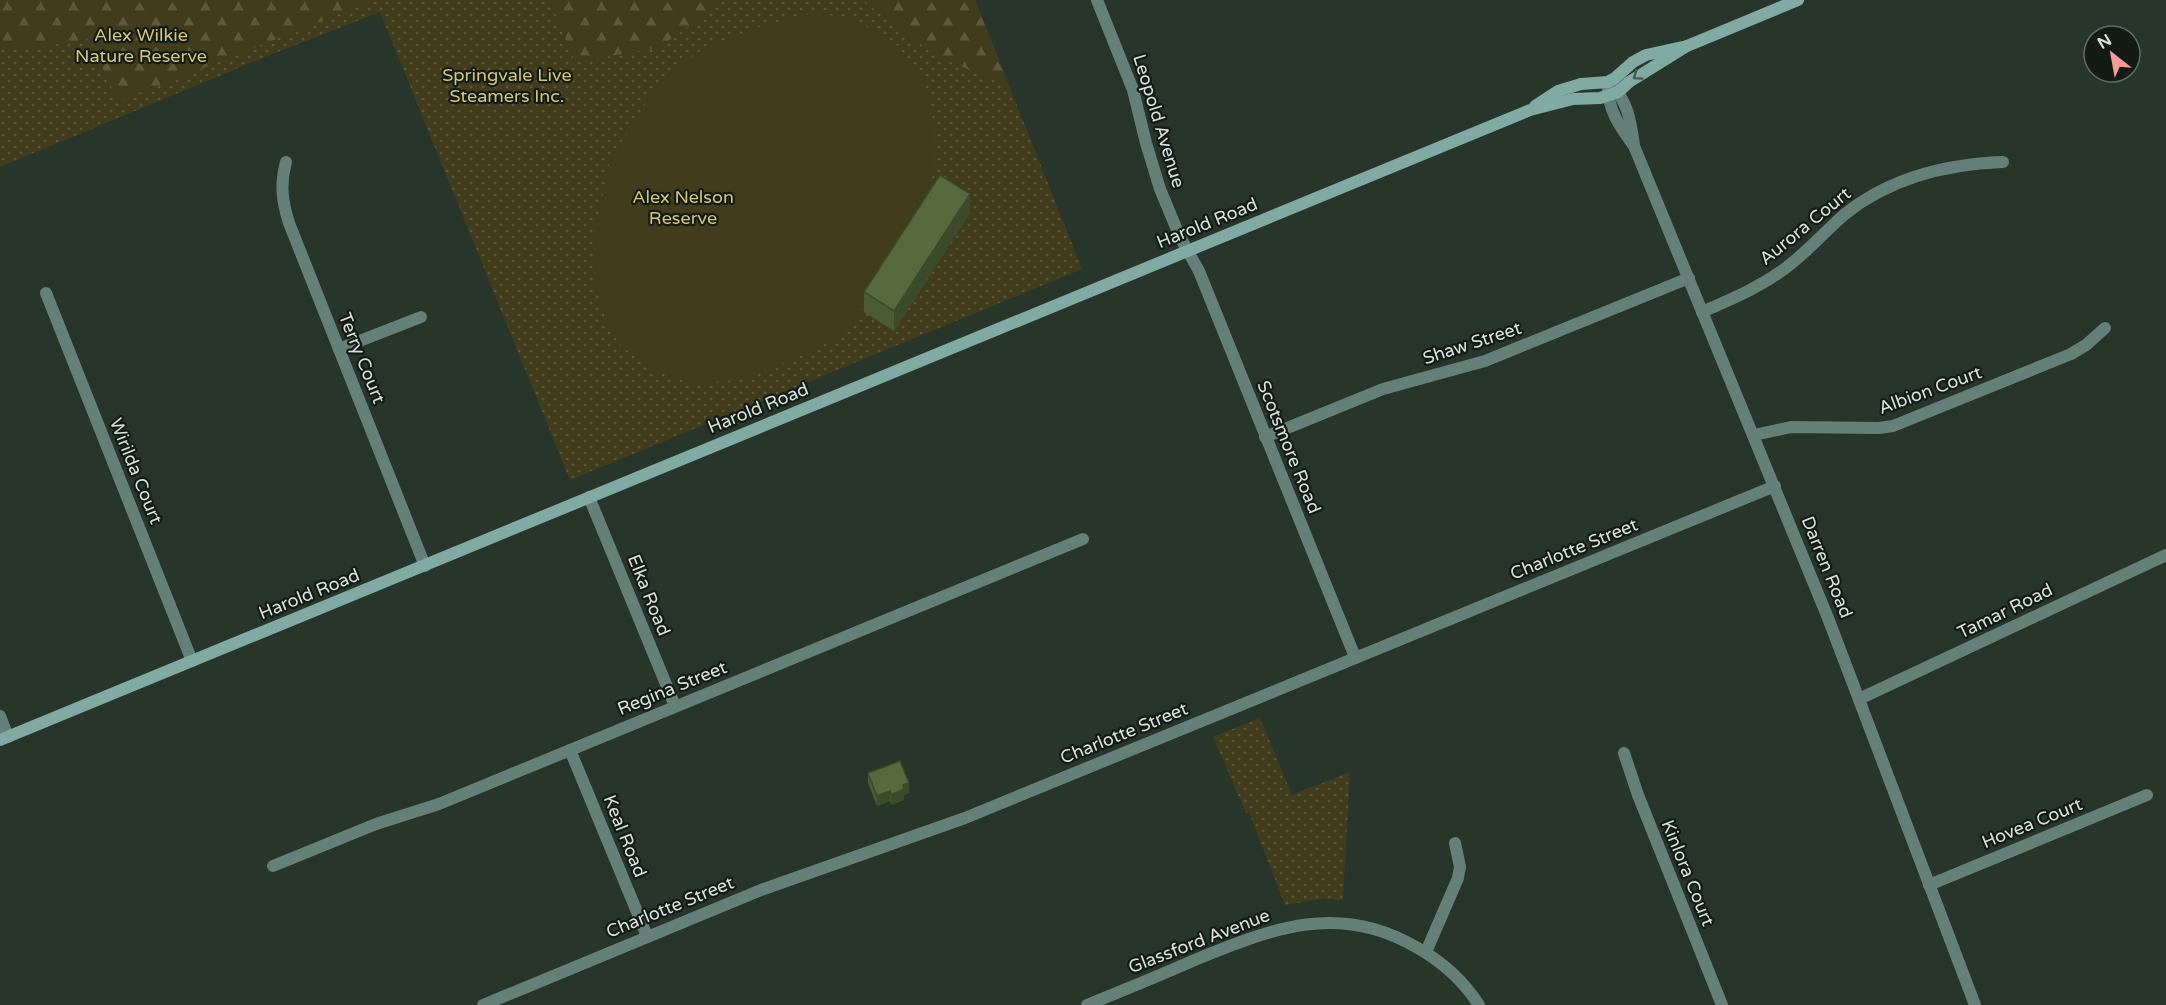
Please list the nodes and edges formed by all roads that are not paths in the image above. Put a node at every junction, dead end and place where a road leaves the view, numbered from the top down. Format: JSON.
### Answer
{"nodes":[{"id":1,"x":1097,"y":0,"type":"edge"},
{"id":2,"x":1798,"y":0,"type":"edge"},
{"id":3,"x":1687,"y":46,"type":"junction"},
{"id":4,"x":1608,"y":82,"type":"junction"},
{"id":5,"x":1613,"y":94,"type":"junction"},
{"id":6,"x":1530,"y":110,"type":"junction"},
{"id":7,"x":286,"y":162,"type":"dead end"},
{"id":8,"x":2003,"y":162,"type":"dead end"},
{"id":9,"x":1188,"y":251,"type":"junction"},
{"id":10,"x":1689,"y":278,"type":"junction"},
{"id":11,"x":46,"y":293,"type":"dead end"},
{"id":12,"x":1702,"y":312,"type":"junction"},
{"id":13,"x":421,"y":317,"type":"dead end"},
{"id":14,"x":2105,"y":328,"type":"dead end"},
{"id":15,"x":339,"y":349,"type":"junction"},
{"id":16,"x":1754,"y":435,"type":"junction"},
{"id":17,"x":1265,"y":437,"type":"junction"},
{"id":18,"x":1775,"y":486,"type":"junction"},
{"id":19,"x":589,"y":497,"type":"junction"},
{"id":20,"x":1083,"y":539,"type":"dead end"},
{"id":21,"x":2166,"y":555,"type":"edge"},
{"id":22,"x":425,"y":566,"type":"junction"},
{"id":23,"x":1355,"y":657,"type":"junction"},
{"id":24,"x":192,"y":661,"type":"junction"},
{"id":25,"x":1859,"y":699,"type":"junction"},
{"id":26,"x":675,"y":706,"type":"junction"},
{"id":27,"x":0,"y":716,"type":"edge"},
{"id":28,"x":4,"y":739,"type":"edge"},
{"id":29,"x":570,"y":750,"type":"junction"},
{"id":30,"x":1624,"y":753,"type":"dead end"},
{"id":31,"x":2148,"y":795,"type":"dead end"},
{"id":32,"x":1455,"y":843,"type":"dead end"},
{"id":33,"x":273,"y":866,"type":"dead end"},
{"id":34,"x":1929,"y":885,"type":"junction"},
{"id":35,"x":647,"y":936,"type":"junction"},
{"id":36,"x":1426,"y":952,"type":"junction"},
{"id":37,"x":483,"y":1005,"type":"edge"},
{"id":38,"x":1087,"y":1005,"type":"edge"},
{"id":39,"x":1479,"y":1005,"type":"edge"},
{"id":40,"x":1722,"y":1005,"type":"edge"},
{"id":41,"x":1976,"y":1005,"type":"edge"}],
"edges":[{"from":1,"to":9,"type":"street","name":"Leopold Avenue"},
{"from":2,"to":3,"type":"street"},
{"from":3,"to":4,"type":"street"},
{"from":3,"to":5,"type":"street","one_way":true},
{"from":4,"to":5,"type":"street","name":"Darren Road"},
{"from":4,"to":6,"type":"street","name":"Harold Road"},
{"from":5,"to":6,"type":"street","name":"Harold Road"},
{"from":5,"to":10,"type":"street","name":"Darren Road"},
{"from":6,"to":9,"type":"street","name":"Harold Road"},
{"from":7,"to":15,"type":"street","name":"Terry Court"},
{"from":8,"to":12,"type":"street","name":"Aurora Court"},
{"from":9,"to":17,"type":"street","name":"Scotsmore Road"},
{"from":9,"to":19,"type":"street","name":"Harold Road"},
{"from":10,"to":12,"type":"street","name":"Darren Road"},
{"from":10,"to":17,"type":"street","name":"Shaw Street"},
{"from":11,"to":24,"type":"street","name":"Wirilda Court"},
{"from":12,"to":16,"type":"street","name":"Darren Road"},
{"from":13,"to":15,"type":"street"},
{"from":14,"to":16,"type":"street","name":"Albion Court"},
{"from":15,"to":22,"type":"street","name":"Terry Court"},
{"from":16,"to":18,"type":"street","name":"Darren Road"},
{"from":17,"to":23,"type":"street","name":"Scotsmore Road"},
{"from":18,"to":23,"type":"street","name":"Charlotte Street"},
{"from":18,"to":25,"type":"street","name":"Darren Road"},
{"from":19,"to":22,"type":"street","name":"Harold Road"},
{"from":19,"to":26,"type":"street","name":"Elka Road"},
{"from":20,"to":26,"type":"street","name":"Regina Street"},
{"from":21,"to":25,"type":"street","name":"Tamar Road"},
{"from":22,"to":24,"type":"street","name":"Harold Road"},
{"from":23,"to":35,"type":"street","name":"Charlotte Street"},
{"from":24,"to":28,"type":"street","name":"Harold Road"},
{"from":25,"to":34,"type":"street","name":"Darren Road"},
{"from":26,"to":29,"type":"street","name":"Regina Street"},
{"from":27,"to":28,"type":"street"},
{"from":29,"to":33,"type":"street","name":"Regina Street"},
{"from":29,"to":35,"type":"street","name":"Keal Road"},
{"from":30,"to":40,"type":"street","name":"Kinlora Court"},
{"from":31,"to":34,"type":"street","name":"Hovea Court"},
{"from":32,"to":36,"type":"street"},
{"from":34,"to":41,"type":"street","name":"Darren Road"},
{"from":35,"to":37,"type":"street","name":"Charlotte Street"},
{"from":36,"to":38,"type":"street","name":"Glassford Avenue"},
{"from":36,"to":39,"type":"street","name":"Glassford Avenue"}]}
